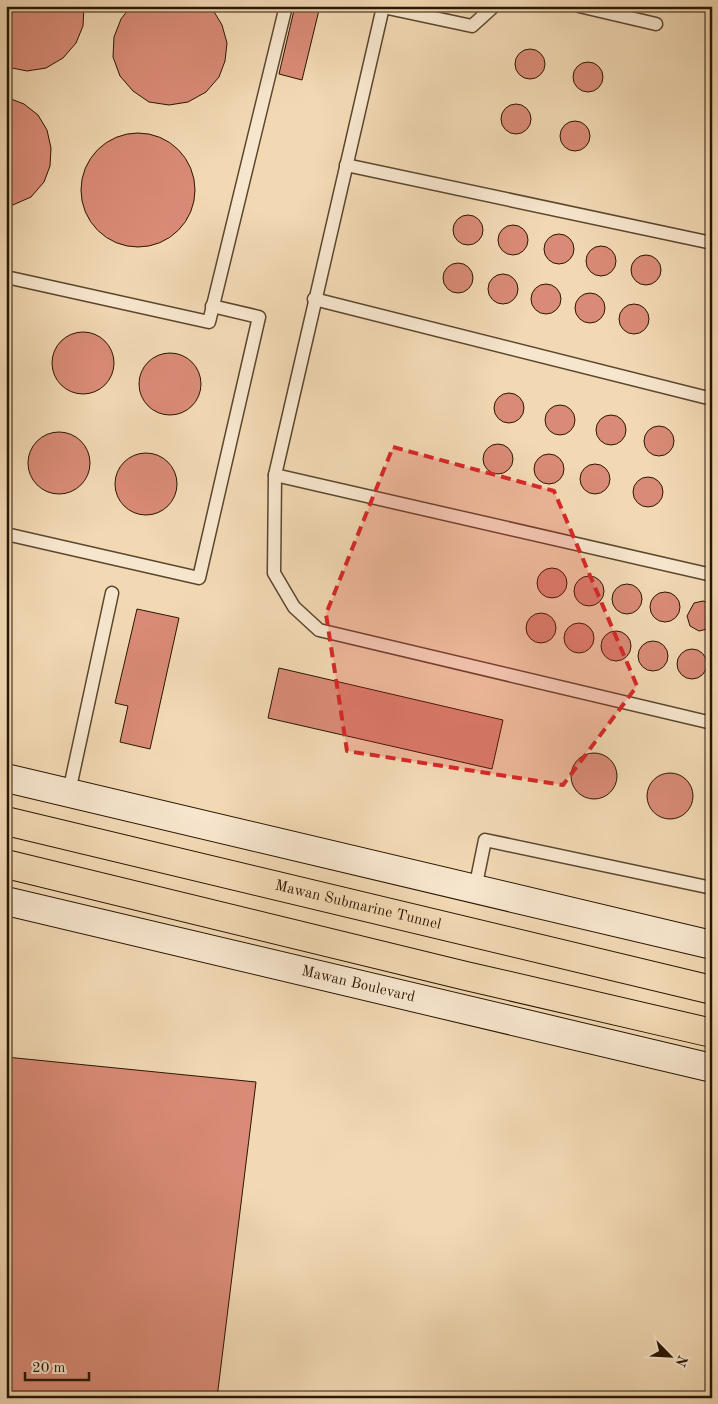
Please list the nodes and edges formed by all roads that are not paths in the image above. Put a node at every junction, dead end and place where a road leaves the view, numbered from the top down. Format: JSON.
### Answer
{"nodes":[{"id":1,"x":286,"y":6,"type":"edge"},
{"id":2,"x":494,"y":6,"type":"edge"},
{"id":3,"x":579,"y":6,"type":"edge"},
{"id":4,"x":656,"y":24,"type":"dead end"},
{"id":5,"x":346,"y":165,"type":"junction"},
{"id":6,"x":712,"y":243,"type":"edge"},
{"id":7,"x":6,"y":277,"type":"edge"},
{"id":8,"x":314,"y":299,"type":"junction"},
{"id":9,"x":212,"y":306,"type":"junction"},
{"id":10,"x":712,"y":399,"type":"edge"},
{"id":11,"x":275,"y":475,"type":"junction"},
{"id":12,"x":6,"y":534,"type":"edge"},
{"id":13,"x":712,"y":575,"type":"edge"},
{"id":14,"x":112,"y":593,"type":"dead end"},
{"id":15,"x":712,"y":724,"type":"edge"},
{"id":16,"x":6,"y":778,"type":"edge"},
{"id":17,"x":69,"y":792,"type":"junction"},
{"id":18,"x":6,"y":821,"type":"edge"},
{"id":19,"x":6,"y":864,"type":"edge"},
{"id":20,"x":712,"y":888,"type":"edge"},
{"id":21,"x":475,"y":889,"type":"junction"},
{"id":22,"x":6,"y":901,"type":"edge"},
{"id":23,"x":712,"y":945,"type":"edge"},
{"id":24,"x":712,"y":990,"type":"edge"},
{"id":25,"x":712,"y":1033,"type":"edge"},
{"id":26,"x":712,"y":1068,"type":"edge"}],
"edges":[{"from":1,"to":9,"type":"lane"},
{"from":2,"to":5,"type":"lane"},
{"from":3,"to":4,"type":"lane"},
{"from":5,"to":6,"type":"lane"},
{"from":5,"to":8,"type":"lane"},
{"from":7,"to":9,"type":"lane"},
{"from":8,"to":10,"type":"lane"},
{"from":8,"to":11,"type":"lane"},
{"from":9,"to":12,"type":"lane"},
{"from":11,"to":13,"type":"lane"},
{"from":11,"to":15,"type":"lane"},
{"from":14,"to":17,"type":"lane"},
{"from":16,"to":17,"type":"main road"},
{"from":17,"to":21,"type":"main road"},
{"from":18,"to":24,"type":"highway","name":"Mawan Submarine Tunnel"},
{"from":19,"to":25,"type":"highway"},
{"from":20,"to":21,"type":"lane"},
{"from":21,"to":23,"type":"main road"},
{"from":22,"to":26,"type":"main road","name":"Mawan Boulevard"}]}
